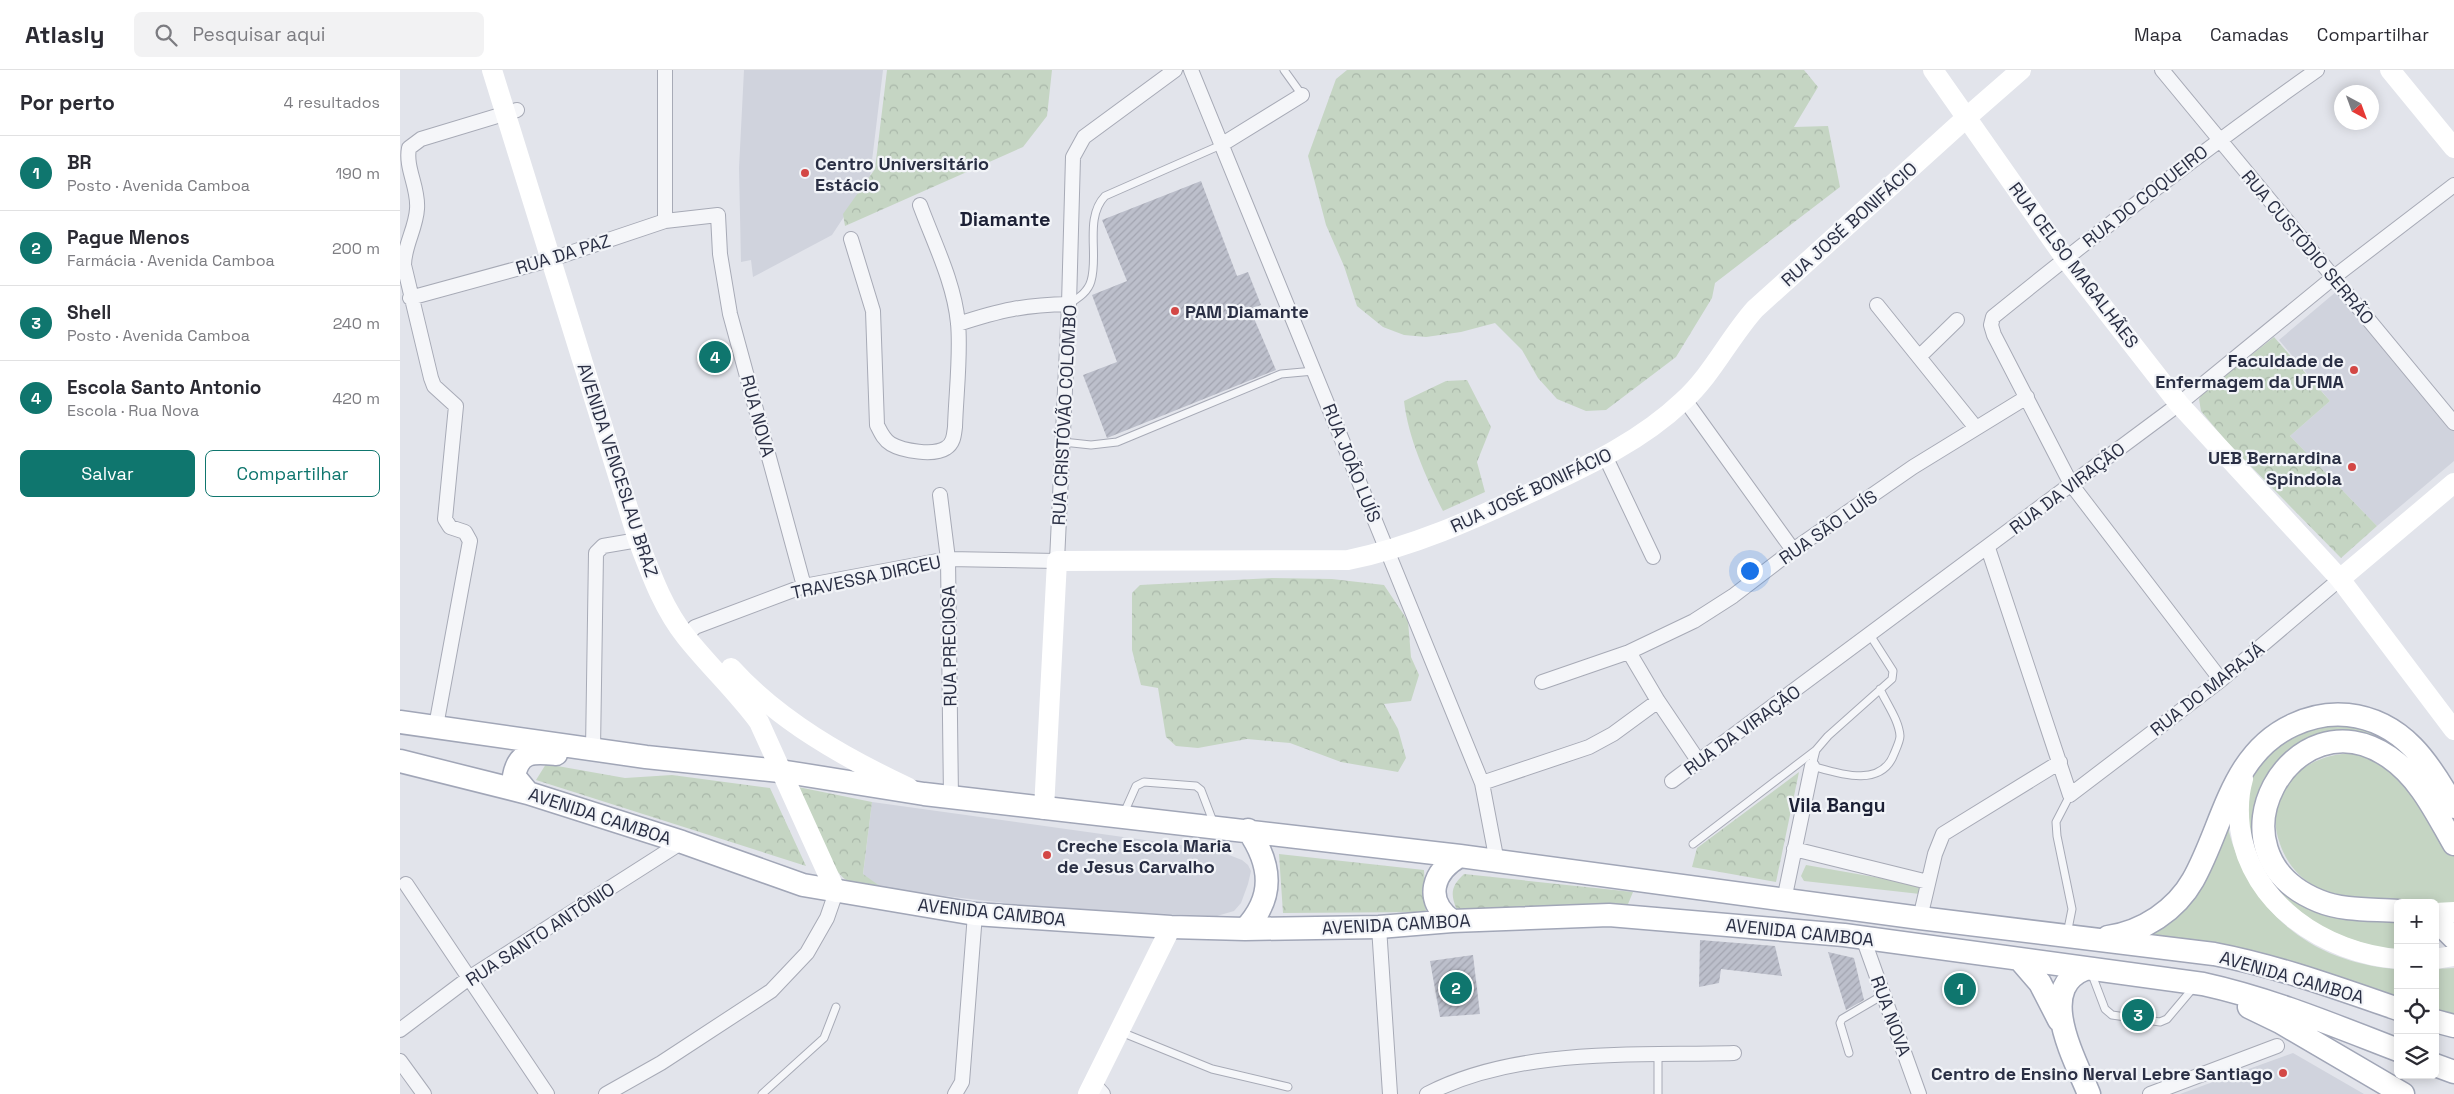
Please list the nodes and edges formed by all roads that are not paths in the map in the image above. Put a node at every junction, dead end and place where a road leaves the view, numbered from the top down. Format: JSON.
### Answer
{"nodes":[{"id":1,"x":492,"y":70,"type":"edge"},
{"id":2,"x":505,"y":70,"type":"edge"},
{"id":3,"x":665,"y":70,"type":"edge"},
{"id":4,"x":1175,"y":70,"type":"edge"},
{"id":5,"x":1192,"y":70,"type":"edge"},
{"id":6,"x":1284,"y":70,"type":"edge"},
{"id":7,"x":1933,"y":70,"type":"edge"},
{"id":8,"x":2021,"y":70,"type":"edge"},
{"id":9,"x":2162,"y":70,"type":"edge"},
{"id":10,"x":2317,"y":70,"type":"edge"},
{"id":11,"x":2390,"y":70,"type":"edge"},
{"id":12,"x":1302,"y":95,"type":"joint"},
{"id":13,"x":510,"y":112,"type":"junction"},
{"id":14,"x":1966,"y":118,"type":"junction"},
{"id":15,"x":2218,"y":140,"type":"junction"},
{"id":16,"x":1221,"y":145,"type":"junction"},
{"id":17,"x":2454,"y":148,"type":"edge"},
{"id":18,"x":2454,"y":185,"type":"edge"},
{"id":19,"x":920,"y":206,"type":"dead end"},
{"id":20,"x":718,"y":215,"type":"joint"},
{"id":21,"x":665,"y":221,"type":"junction"},
{"id":22,"x":851,"y":238,"type":"dead end"},
{"id":23,"x":556,"y":258,"type":"junction"},
{"id":24,"x":2065,"y":258,"type":"junction"},
{"id":25,"x":2334,"y":277,"type":"junction"},
{"id":26,"x":410,"y":298,"type":"junction"},
{"id":27,"x":1069,"y":304,"type":"junction"},
{"id":28,"x":1877,"y":305,"type":"dead end"},
{"id":29,"x":1957,"y":320,"type":"dead end"},
{"id":30,"x":958,"y":324,"type":"junction"},
{"id":31,"x":1920,"y":356,"type":"junction"},
{"id":32,"x":1314,"y":371,"type":"junction"},
{"id":33,"x":2027,"y":397,"type":"junction"},
{"id":34,"x":1685,"y":400,"type":"junction"},
{"id":35,"x":2179,"y":404,"type":"junction"},
{"id":36,"x":2454,"y":423,"type":"edge"},
{"id":37,"x":1976,"y":428,"type":"junction"},
{"id":38,"x":1063,"y":442,"type":"junction"},
{"id":39,"x":1606,"y":458,"type":"junction"},
{"id":40,"x":2454,"y":483,"type":"edge"},
{"id":41,"x":2071,"y":484,"type":"junction"},
{"id":42,"x":940,"y":495,"type":"dead end"},
{"id":43,"x":638,"y":540,"type":"junction"},
{"id":44,"x":1988,"y":548,"type":"junction"},
{"id":45,"x":1794,"y":550,"type":"junction"},
{"id":46,"x":1388,"y":552,"type":"junction"},
{"id":47,"x":1653,"y":557,"type":"dead end"},
{"id":48,"x":948,"y":559,"type":"junction"},
{"id":49,"x":1057,"y":561,"type":"junction"},
{"id":50,"x":2340,"y":578,"type":"junction"},
{"id":51,"x":804,"y":586,"type":"junction"},
{"id":52,"x":690,"y":632,"type":"junction"},
{"id":53,"x":1870,"y":635,"type":"junction"},
{"id":54,"x":1629,"y":652,"type":"junction"},
{"id":55,"x":2221,"y":680,"type":"junction"},
{"id":56,"x":1542,"y":682,"type":"dead end"},
{"id":57,"x":1880,"y":689,"type":"junction"},
{"id":58,"x":1658,"y":701,"type":"junction"},
{"id":59,"x":400,"y":722,"type":"edge"},
{"id":60,"x":436,"y":726,"type":"junction"},
{"id":61,"x":2454,"y":730,"type":"edge"},
{"id":62,"x":592,"y":749,"type":"junction"},
{"id":63,"x":1816,"y":750,"type":"junction"},
{"id":64,"x":646,"y":757,"type":"junction"},
{"id":65,"x":2252,"y":757,"type":"junction"},
{"id":66,"x":400,"y":761,"type":"edge"},
{"id":67,"x":1699,"y":762,"type":"junction"},
{"id":68,"x":2060,"y":762,"type":"junction"},
{"id":69,"x":1812,"y":766,"type":"junction"},
{"id":70,"x":780,"y":771,"type":"junction"},
{"id":71,"x":1672,"y":781,"type":"dead end"},
{"id":72,"x":1482,"y":783,"type":"junction"},
{"id":73,"x":528,"y":793,"type":"junction"},
{"id":74,"x":924,"y":794,"type":"junction"},
{"id":75,"x":2070,"y":795,"type":"junction"},
{"id":76,"x":951,"y":798,"type":"junction"},
{"id":77,"x":2454,"y":807,"type":"edge"},
{"id":78,"x":1044,"y":809,"type":"junction"},
{"id":79,"x":1122,"y":817,"type":"junction"},
{"id":80,"x":1215,"y":827,"type":"junction"},
{"id":81,"x":1248,"y":830,"type":"junction"},
{"id":82,"x":682,"y":842,"type":"junction"},
{"id":83,"x":1693,"y":844,"type":"dead end"},
{"id":84,"x":2454,"y":844,"type":"edge"},
{"id":85,"x":1794,"y":850,"type":"junction"},
{"id":86,"x":1460,"y":856,"type":"junction"},
{"id":87,"x":1497,"y":862,"type":"junction"},
{"id":88,"x":1928,"y":882,"type":"junction"},
{"id":89,"x":406,"y":884,"type":"dead end"},
{"id":90,"x":836,"y":892,"type":"junction"},
{"id":91,"x":1784,"y":900,"type":"junction"},
{"id":92,"x":2394,"y":911,"type":"edge"},
{"id":93,"x":2454,"y":912,"type":"edge"},
{"id":94,"x":2439,"y":913,"type":"edge"},
{"id":95,"x":975,"y":914,"type":"junction"},
{"id":96,"x":1920,"y":918,"type":"junction"},
{"id":97,"x":1452,"y":921,"type":"junction"},
{"id":98,"x":2439,"y":923,"type":"edge"},
{"id":99,"x":1379,"y":926,"type":"junction"},
{"id":100,"x":1171,"y":928,"type":"junction"},
{"id":101,"x":1245,"y":929,"type":"junction"},
{"id":102,"x":2067,"y":936,"type":"junction"},
{"id":103,"x":1862,"y":938,"type":"junction"},
{"id":104,"x":2094,"y":938,"type":"junction"},
{"id":105,"x":2454,"y":938,"type":"edge"},
{"id":106,"x":2454,"y":956,"type":"edge"},
{"id":107,"x":2394,"y":958,"type":"edge"},
{"id":108,"x":2439,"y":958,"type":"edge"},
{"id":109,"x":2021,"y":961,"type":"junction"},
{"id":110,"x":2088,"y":969,"type":"junction"},
{"id":111,"x":470,"y":978,"type":"junction"},
{"id":112,"x":2200,"y":984,"type":"junction"},
{"id":113,"x":1883,"y":995,"type":"junction"},
{"id":114,"x":836,"y":1007,"type":"dead end"},
{"id":115,"x":2394,"y":1008,"type":"edge"},
{"id":116,"x":2439,"y":1022,"type":"edge"},
{"id":117,"x":2454,"y":1026,"type":"edge"},
{"id":118,"x":400,"y":1030,"type":"edge"},
{"id":119,"x":1120,"y":1032,"type":"junction"},
{"id":120,"x":2066,"y":1034,"type":"junction"},
{"id":121,"x":2277,"y":1046,"type":"dead end"},
{"id":122,"x":2394,"y":1048,"type":"edge"},
{"id":123,"x":1734,"y":1053,"type":"dead end"},
{"id":124,"x":1849,"y":1053,"type":"dead end"},
{"id":125,"x":1658,"y":1055,"type":"junction"},
{"id":126,"x":400,"y":1061,"type":"edge"},
{"id":127,"x":2076,"y":1063,"type":"junction"},
{"id":128,"x":2439,"y":1066,"type":"edge"},
{"id":129,"x":2454,"y":1072,"type":"edge"},
{"id":130,"x":1288,"y":1087,"type":"dead end"},
{"id":131,"x":1095,"y":1091,"type":"edge"},
{"id":132,"x":424,"y":1094,"type":"edge"},
{"id":133,"x":547,"y":1094,"type":"edge"},
{"id":134,"x":606,"y":1094,"type":"edge"},
{"id":135,"x":762,"y":1094,"type":"edge"},
{"id":136,"x":955,"y":1094,"type":"edge"},
{"id":137,"x":1390,"y":1094,"type":"edge"},
{"id":138,"x":1427,"y":1094,"type":"edge"},
{"id":139,"x":1658,"y":1094,"type":"edge"},
{"id":140,"x":1918,"y":1094,"type":"edge"},
{"id":141,"x":2083,"y":1094,"type":"edge"},
{"id":142,"x":2089,"y":1094,"type":"edge"},
{"id":143,"x":2150,"y":1094,"type":"edge"},
{"id":144,"x":2403,"y":1094,"type":"edge"}],
"edges":[{"from":1,"to":13,"type":"main road","name":"AVENIDA VENCESLAU BRAZ"},
{"from":2,"to":13,"type":"main road","name":"AVENIDA VENCESLAU BRAZ"},
{"from":3,"to":21,"type":"street"},
{"from":4,"to":27,"type":"street","name":"RUA CRISTÓVÃO COLOMBO"},
{"from":5,"to":16,"type":"street","name":"RUA JOÃO LUÍS"},
{"from":6,"to":12,"type":"lane"},
{"from":7,"to":14,"type":"main road","name":"RUA CELSO MAGALHÃES"},
{"from":8,"to":14,"type":"main road","name":"RUA JOSÉ BONIFÁCIO"},
{"from":9,"to":15,"type":"street","name":"RUA CUSTÓDIO SERRÃO"},
{"from":10,"to":15,"type":"street","name":"RUA DO COQUEIRO"},
{"from":11,"to":17,"type":"main road"},
{"from":12,"to":16,"type":"street"},
{"from":13,"to":23,"type":"main road","name":"AVENIDA VENCESLAU BRAZ"},
{"from":13,"to":26,"type":"street"},
{"from":14,"to":24,"type":"main road","name":"RUA CELSO MAGALHÃES"},
{"from":14,"to":34,"type":"main road","name":"RUA JOSÉ BONIFÁCIO"},
{"from":15,"to":24,"type":"street","name":"RUA DO COQUEIRO"},
{"from":15,"to":25,"type":"street","name":"RUA CUSTÓDIO SERRÃO"},
{"from":16,"to":27,"type":"lane"},
{"from":16,"to":32,"type":"street","name":"RUA JOÃO LUÍS"},
{"from":18,"to":25,"type":"street","name":"RUA DA VIRAÇÃO"},
{"from":19,"to":30,"type":"street"},
{"from":20,"to":21,"type":"street","name":"RUA DA PAZ"},
{"from":20,"to":51,"type":"street","name":"RUA NOVA"},
{"from":21,"to":23,"type":"street","name":"RUA DA PAZ"},
{"from":22,"to":30,"type":"street"},
{"from":23,"to":26,"type":"street","name":"RUA DA PAZ"},
{"from":23,"to":43,"type":"main road","name":"AVENIDA VENCESLAU BRAZ"},
{"from":23,"to":52,"type":"main road","name":"AVENIDA VENCESLAU BRAZ"},
{"from":24,"to":33,"type":"street","name":"RUA DO COQUEIRO"},
{"from":24,"to":35,"type":"main road","name":"RUA CELSO MAGALHÃES"},
{"from":25,"to":35,"type":"street","name":"RUA DA VIRAÇÃO"},
{"from":25,"to":36,"type":"street","name":"RUA CUSTÓDIO SERRÃO"},
{"from":26,"to":60,"type":"street"},
{"from":27,"to":30,"type":"street"},
{"from":27,"to":38,"type":"street","name":"RUA CRISTÓVÃO COLOMBO"},
{"from":28,"to":31,"type":"street"},
{"from":29,"to":31,"type":"street"},
{"from":31,"to":37,"type":"street"},
{"from":32,"to":38,"type":"lane"},
{"from":32,"to":46,"type":"street","name":"RUA JOÃO LUÍS"},
{"from":33,"to":37,"type":"street","name":"RUA SÃO LUÍS"},
{"from":33,"to":41,"type":"street"},
{"from":34,"to":39,"type":"main road","name":"RUA JOSÉ BONIFÁCIO"},
{"from":34,"to":45,"type":"street"},
{"from":35,"to":41,"type":"street","name":"RUA DA VIRAÇÃO"},
{"from":35,"to":50,"type":"main road","name":"RUA CELSO MAGALHÃES"},
{"from":37,"to":45,"type":"street","name":"RUA SÃO LUÍS"},
{"from":38,"to":49,"type":"street","name":"RUA CRISTÓVÃO COLOMBO"},
{"from":39,"to":46,"type":"main road","name":"RUA JOSÉ BONIFÁCIO"},
{"from":39,"to":47,"type":"street"},
{"from":40,"to":50,"type":"main road"},
{"from":41,"to":44,"type":"street","name":"RUA DA VIRAÇÃO"},
{"from":41,"to":55,"type":"street"},
{"from":42,"to":48,"type":"street","name":"RUA PRECIOSA"},
{"from":43,"to":52,"type":"main road","name":"AVENIDA VENCESLAU BRAZ"},
{"from":43,"to":62,"type":"street"},
{"from":44,"to":53,"type":"street","name":"RUA DA VIRAÇÃO"},
{"from":44,"to":68,"type":"street"},
{"from":45,"to":54,"type":"street","name":"RUA SÃO LUÍS"},
{"from":46,"to":49,"type":"main road","name":"RUA JOSÉ BONIFÁCIO"},
{"from":46,"to":72,"type":"street","name":"RUA JOÃO LUÍS"},
{"from":48,"to":49,"type":"street","name":"TRAVESSA DIRCEU"},
{"from":48,"to":51,"type":"street","name":"TRAVESSA DIRCEU"},
{"from":48,"to":76,"type":"street","name":"RUA PRECIOSA"},
{"from":49,"to":78,"type":"main road","name":"RUA CRISTÓVÃO COLOMBO"},
{"from":50,"to":55,"type":"street","name":"RUA DO MARAJÁ"},
{"from":50,"to":61,"type":"main road","name":"RUA CELSO MAGALHÃES"},
{"from":51,"to":52,"type":"street","name":"TRAVESSA DIRCEU"},
{"from":52,"to":70,"type":"main road","name":"AVENIDA VENCESLAU BRAZ"},
{"from":52,"to":74,"type":"main road","name":"AVENIDA VENCESLAU BRAZ"},
{"from":53,"to":57,"type":"lane"},
{"from":53,"to":67,"type":"street","name":"RUA DA VIRAÇÃO"},
{"from":54,"to":56,"type":"street","name":"RUA SÃO LUÍS"},
{"from":54,"to":58,"type":"street"},
{"from":55,"to":75,"type":"street","name":"RUA DO MARAJÁ"},
{"from":57,"to":63,"type":"lane"},
{"from":57,"to":69,"type":"lane"},
{"from":58,"to":67,"type":"street"},
{"from":58,"to":72,"type":"street"},
{"from":59,"to":60,"type":"main road","name":"AVENIDA CAMBOA"},
{"from":60,"to":62,"type":"main road","name":"AVENIDA CAMBOA"},
{"from":62,"to":64,"type":"main road","name":"AVENIDA CAMBOA"},
{"from":63,"to":69,"type":"lane"},
{"from":63,"to":83,"type":"lane"},
{"from":64,"to":70,"type":"main road","name":"AVENIDA CAMBOA"},
{"from":64,"to":73,"type":"main road"},
{"from":65,"to":77,"type":"main road"},
{"from":65,"to":104,"type":"main road"},
{"from":65,"to":107,"type":"main road"},
{"from":66,"to":73,"type":"main road","name":"AVENIDA CAMBOA"},
{"from":67,"to":71,"type":"street","name":"RUA DA VIRAÇÃO"},
{"from":68,"to":75,"type":"street"},
{"from":68,"to":88,"type":"street"},
{"from":69,"to":85,"type":"street"},
{"from":70,"to":74,"type":"main road","name":"AVENIDA CAMBOA"},
{"from":70,"to":90,"type":"main road","name":"AVENIDA VENCESLAU BRAZ"},
{"from":72,"to":87,"type":"street","name":"RUA JOÃO LUÍS"},
{"from":73,"to":82,"type":"main road","name":"AVENIDA CAMBOA"},
{"from":74,"to":76,"type":"main road","name":"AVENIDA CAMBOA"},
{"from":75,"to":102,"type":"lane"},
{"from":76,"to":78,"type":"main road","name":"AVENIDA CAMBOA"},
{"from":78,"to":79,"type":"main road","name":"AVENIDA CAMBOA"},
{"from":79,"to":80,"type":"main road","name":"AVENIDA CAMBOA"},
{"from":79,"to":80,"type":"lane"},
{"from":80,"to":81,"type":"main road","name":"AVENIDA CAMBOA"},
{"from":81,"to":86,"type":"main road","name":"AVENIDA CAMBOA"},
{"from":81,"to":101,"type":"main road"},
{"from":82,"to":90,"type":"main road","name":"AVENIDA CAMBOA"},
{"from":82,"to":111,"type":"street","name":"RUA SANTO ANTÔNIO"},
{"from":84,"to":92,"type":"main road"},
{"from":85,"to":88,"type":"street"},
{"from":85,"to":91,"type":"street"},
{"from":86,"to":87,"type":"main road","name":"AVENIDA CAMBOA"},
{"from":86,"to":97,"type":"main road"},
{"from":87,"to":91,"type":"main road","name":"AVENIDA CAMBOA"},
{"from":88,"to":96,"type":"street"},
{"from":89,"to":111,"type":"street"},
{"from":90,"to":95,"type":"main road","name":"AVENIDA CAMBOA"},
{"from":90,"to":134,"type":"street"},
{"from":91,"to":96,"type":"main road","name":"AVENIDA CAMBOA"},
{"from":93,"to":94,"type":"main road"},
{"from":95,"to":100,"type":"main road","name":"AVENIDA CAMBOA"},
{"from":95,"to":136,"type":"street"},
{"from":96,"to":102,"type":"main road","name":"AVENIDA CAMBOA"},
{"from":97,"to":99,"type":"main road","name":"AVENIDA CAMBOA"},
{"from":97,"to":103,"type":"main road","name":"AVENIDA CAMBOA"},
{"from":98,"to":105,"type":"main road"},
{"from":99,"to":101,"type":"main road","name":"AVENIDA CAMBOA"},
{"from":99,"to":137,"type":"street"},
{"from":100,"to":101,"type":"main road","name":"AVENIDA CAMBOA"},
{"from":100,"to":119,"type":"main road"},
{"from":102,"to":104,"type":"main road","name":"AVENIDA CAMBOA"},
{"from":103,"to":109,"type":"main road","name":"AVENIDA CAMBOA"},
{"from":103,"to":113,"type":"street","name":"RUA NOVA"},
{"from":104,"to":115,"type":"main road","name":"AVENIDA CAMBOA"},
{"from":106,"to":108,"type":"main road"},
{"from":109,"to":110,"type":"main road","name":"AVENIDA CAMBOA"},
{"from":109,"to":120,"type":"main road"},
{"from":110,"to":112,"type":"main road","name":"AVENIDA CAMBOA"},
{"from":110,"to":112,"type":"lane"},
{"from":110,"to":120,"type":"main road"},
{"from":111,"to":118,"type":"street","name":"RUA SANTO ANTÔNIO"},
{"from":111,"to":133,"type":"street"},
{"from":112,"to":122,"type":"main road","name":"AVENIDA CAMBOA"},
{"from":112,"to":144,"type":"main road"},
{"from":113,"to":124,"type":"lane"},
{"from":113,"to":140,"type":"street","name":"RUA NOVA"},
{"from":114,"to":135,"type":"lane"},
{"from":116,"to":117,"type":"main road"},
{"from":119,"to":130,"type":"lane"},
{"from":119,"to":131,"type":"main road"},
{"from":120,"to":127,"type":"main road"},
{"from":121,"to":143,"type":"street"},
{"from":123,"to":125,"type":"street"},
{"from":125,"to":138,"type":"street"},
{"from":125,"to":139,"type":"lane"},
{"from":126,"to":132,"type":"street"},
{"from":127,"to":141,"type":"main road"},
{"from":127,"to":142,"type":"main road"},
{"from":128,"to":129,"type":"main road"}]}
